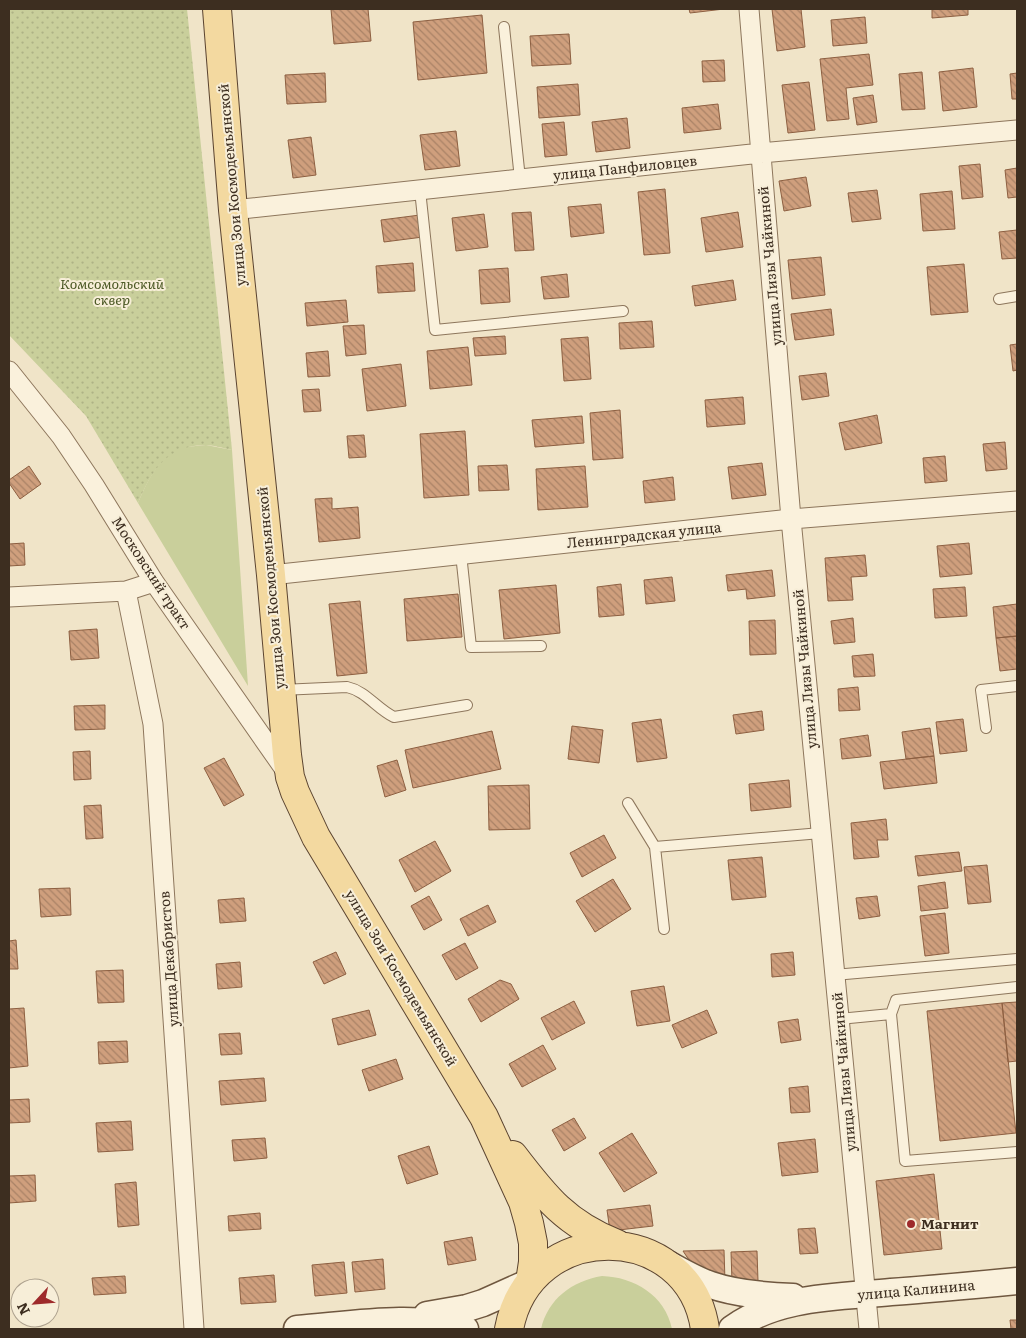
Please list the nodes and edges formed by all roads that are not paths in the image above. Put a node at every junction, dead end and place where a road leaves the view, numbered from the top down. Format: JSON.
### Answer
{"nodes":[{"id":1,"x":217,"y":9,"type":"edge"},
{"id":2,"x":749,"y":9,"type":"edge"},
{"id":3,"x":504,"y":27,"type":"dead end"},
{"id":4,"x":1017,"y":130,"type":"edge"},
{"id":5,"x":761,"y":153,"type":"junction"},
{"id":6,"x":520,"y":179,"type":"junction"},
{"id":7,"x":420,"y":190,"type":"junction"},
{"id":8,"x":233,"y":210,"type":"junction"},
{"id":9,"x":1017,"y":296,"type":"edge"},
{"id":10,"x":1000,"y":299,"type":"dead end"},
{"id":11,"x":623,"y":311,"type":"dead end"},
{"id":12,"x":9,"y":371,"type":"edge"},
{"id":13,"x":1017,"y":501,"type":"edge"},
{"id":14,"x":791,"y":519,"type":"junction"},
{"id":15,"x":461,"y":554,"type":"junction"},
{"id":16,"x":271,"y":575,"type":"junction"},
{"id":17,"x":154,"y":582,"type":"junction"},
{"id":18,"x":126,"y":591,"type":"junction"},
{"id":19,"x":9,"y":597,"type":"edge"},
{"id":20,"x":541,"y":646,"type":"dead end"},
{"id":21,"x":1017,"y":686,"type":"edge"},
{"id":22,"x":280,"y":690,"type":"junction"},
{"id":23,"x":467,"y":705,"type":"dead end"},
{"id":24,"x":986,"y":728,"type":"dead end"},
{"id":25,"x":290,"y":777,"type":"junction"},
{"id":26,"x":628,"y":803,"type":"dead end"},
{"id":27,"x":821,"y":833,"type":"junction"},
{"id":28,"x":655,"y":847,"type":"junction"},
{"id":29,"x":664,"y":930,"type":"dead end"},
{"id":30,"x":1017,"y":959,"type":"edge"},
{"id":31,"x":834,"y":975,"type":"junction"},
{"id":32,"x":1017,"y":987,"type":"edge"},
{"id":33,"x":891,"y":1014,"type":"junction"},
{"id":34,"x":839,"y":1019,"type":"junction"},
{"id":35,"x":484,"y":1117,"type":"junction"},
{"id":36,"x":1017,"y":1152,"type":"edge"},
{"id":37,"x":626,"y":1247,"type":"junction"},
{"id":38,"x":654,"y":1257,"type":"junction"},
{"id":39,"x":1017,"y":1281,"type":"edge"},
{"id":40,"x":530,"y":1282,"type":"junction"},
{"id":41,"x":865,"y":1295,"type":"junction"},
{"id":42,"x":814,"y":1299,"type":"junction"},
{"id":43,"x":385,"y":1324,"type":"edge"},
{"id":44,"x":194,"y":1329,"type":"edge"},
{"id":45,"x":298,"y":1329,"type":"edge"},
{"id":46,"x":465,"y":1329,"type":"edge"},
{"id":47,"x":509,"y":1329,"type":"edge"},
{"id":48,"x":705,"y":1329,"type":"edge"},
{"id":49,"x":732,"y":1329,"type":"edge"},
{"id":50,"x":869,"y":1329,"type":"edge"}],
"edges":[{"from":1,"to":8,"type":"main road","name":"улица Зои Космодемьянской"},
{"from":2,"to":5,"type":"street","name":"улица Лизы Чайкиной"},
{"from":3,"to":6,"type":"lane"},
{"from":4,"to":5,"type":"street","name":"улица Панфиловцев"},
{"from":5,"to":6,"type":"street","name":"улица Панфиловцев"},
{"from":5,"to":14,"type":"street","name":"улица Лизы Чайкиной"},
{"from":6,"to":7,"type":"street","name":"улица Панфиловцев"},
{"from":7,"to":8,"type":"street","name":"улица Панфиловцев"},
{"from":7,"to":11,"type":"lane"},
{"from":8,"to":16,"type":"main road","name":"улица Зои Космодемьянской"},
{"from":9,"to":10,"type":"lane"},
{"from":12,"to":17,"type":"street","name":"Московский тракт"},
{"from":13,"to":14,"type":"street","name":"Ленинградская улица"},
{"from":14,"to":15,"type":"street","name":"Ленинградская улица"},
{"from":14,"to":27,"type":"street","name":"улица Лизы Чайкиной"},
{"from":15,"to":16,"type":"street","name":"Ленинградская улица"},
{"from":15,"to":20,"type":"lane"},
{"from":16,"to":22,"type":"main road","name":"улица Зои Космодемьянской"},
{"from":17,"to":18,"type":"street"},
{"from":17,"to":25,"type":"street","name":"Московский тракт"},
{"from":18,"to":19,"type":"street"},
{"from":18,"to":44,"type":"street","name":"улица Декабристов"},
{"from":21,"to":24,"type":"lane"},
{"from":22,"to":23,"type":"lane"},
{"from":22,"to":25,"type":"main road","name":"улица Зои Космодемьянской"},
{"from":25,"to":35,"type":"main road","name":"улица Зои Космодемьянской"},
{"from":26,"to":28,"type":"lane"},
{"from":27,"to":28,"type":"lane"},
{"from":27,"to":31,"type":"street","name":"улица Лизы Чайкиной"},
{"from":28,"to":29,"type":"lane"},
{"from":30,"to":31,"type":"lane"},
{"from":31,"to":34,"type":"street","name":"улица Лизы Чайкиной"},
{"from":32,"to":33,"type":"lane"},
{"from":33,"to":34,"type":"lane"},
{"from":33,"to":36,"type":"lane"},
{"from":34,"to":41,"type":"street","name":"улица Лизы Чайкиной"},
{"from":35,"to":37,"type":"main road","name":"улица Зои Космодемьянской"},
{"from":35,"to":40,"type":"main road","name":"улица Зои Космодемьянской"},
{"from":37,"to":38,"type":"main road"},
{"from":37,"to":40,"type":"main road"},
{"from":38,"to":42,"type":"street","name":"улица Калинина"},
{"from":38,"to":48,"type":"main road"},
{"from":39,"to":41,"type":"street","name":"улица Калинина"},
{"from":40,"to":43,"type":"street"},
{"from":40,"to":47,"type":"main road"},
{"from":41,"to":42,"type":"street","name":"улица Калинина"},
{"from":41,"to":50,"type":"street","name":"улица Лизы Чайкиной"},
{"from":42,"to":49,"type":"street","name":"улица Калинина"},
{"from":43,"to":45,"type":"street"},
{"from":43,"to":46,"type":"street"}]}
